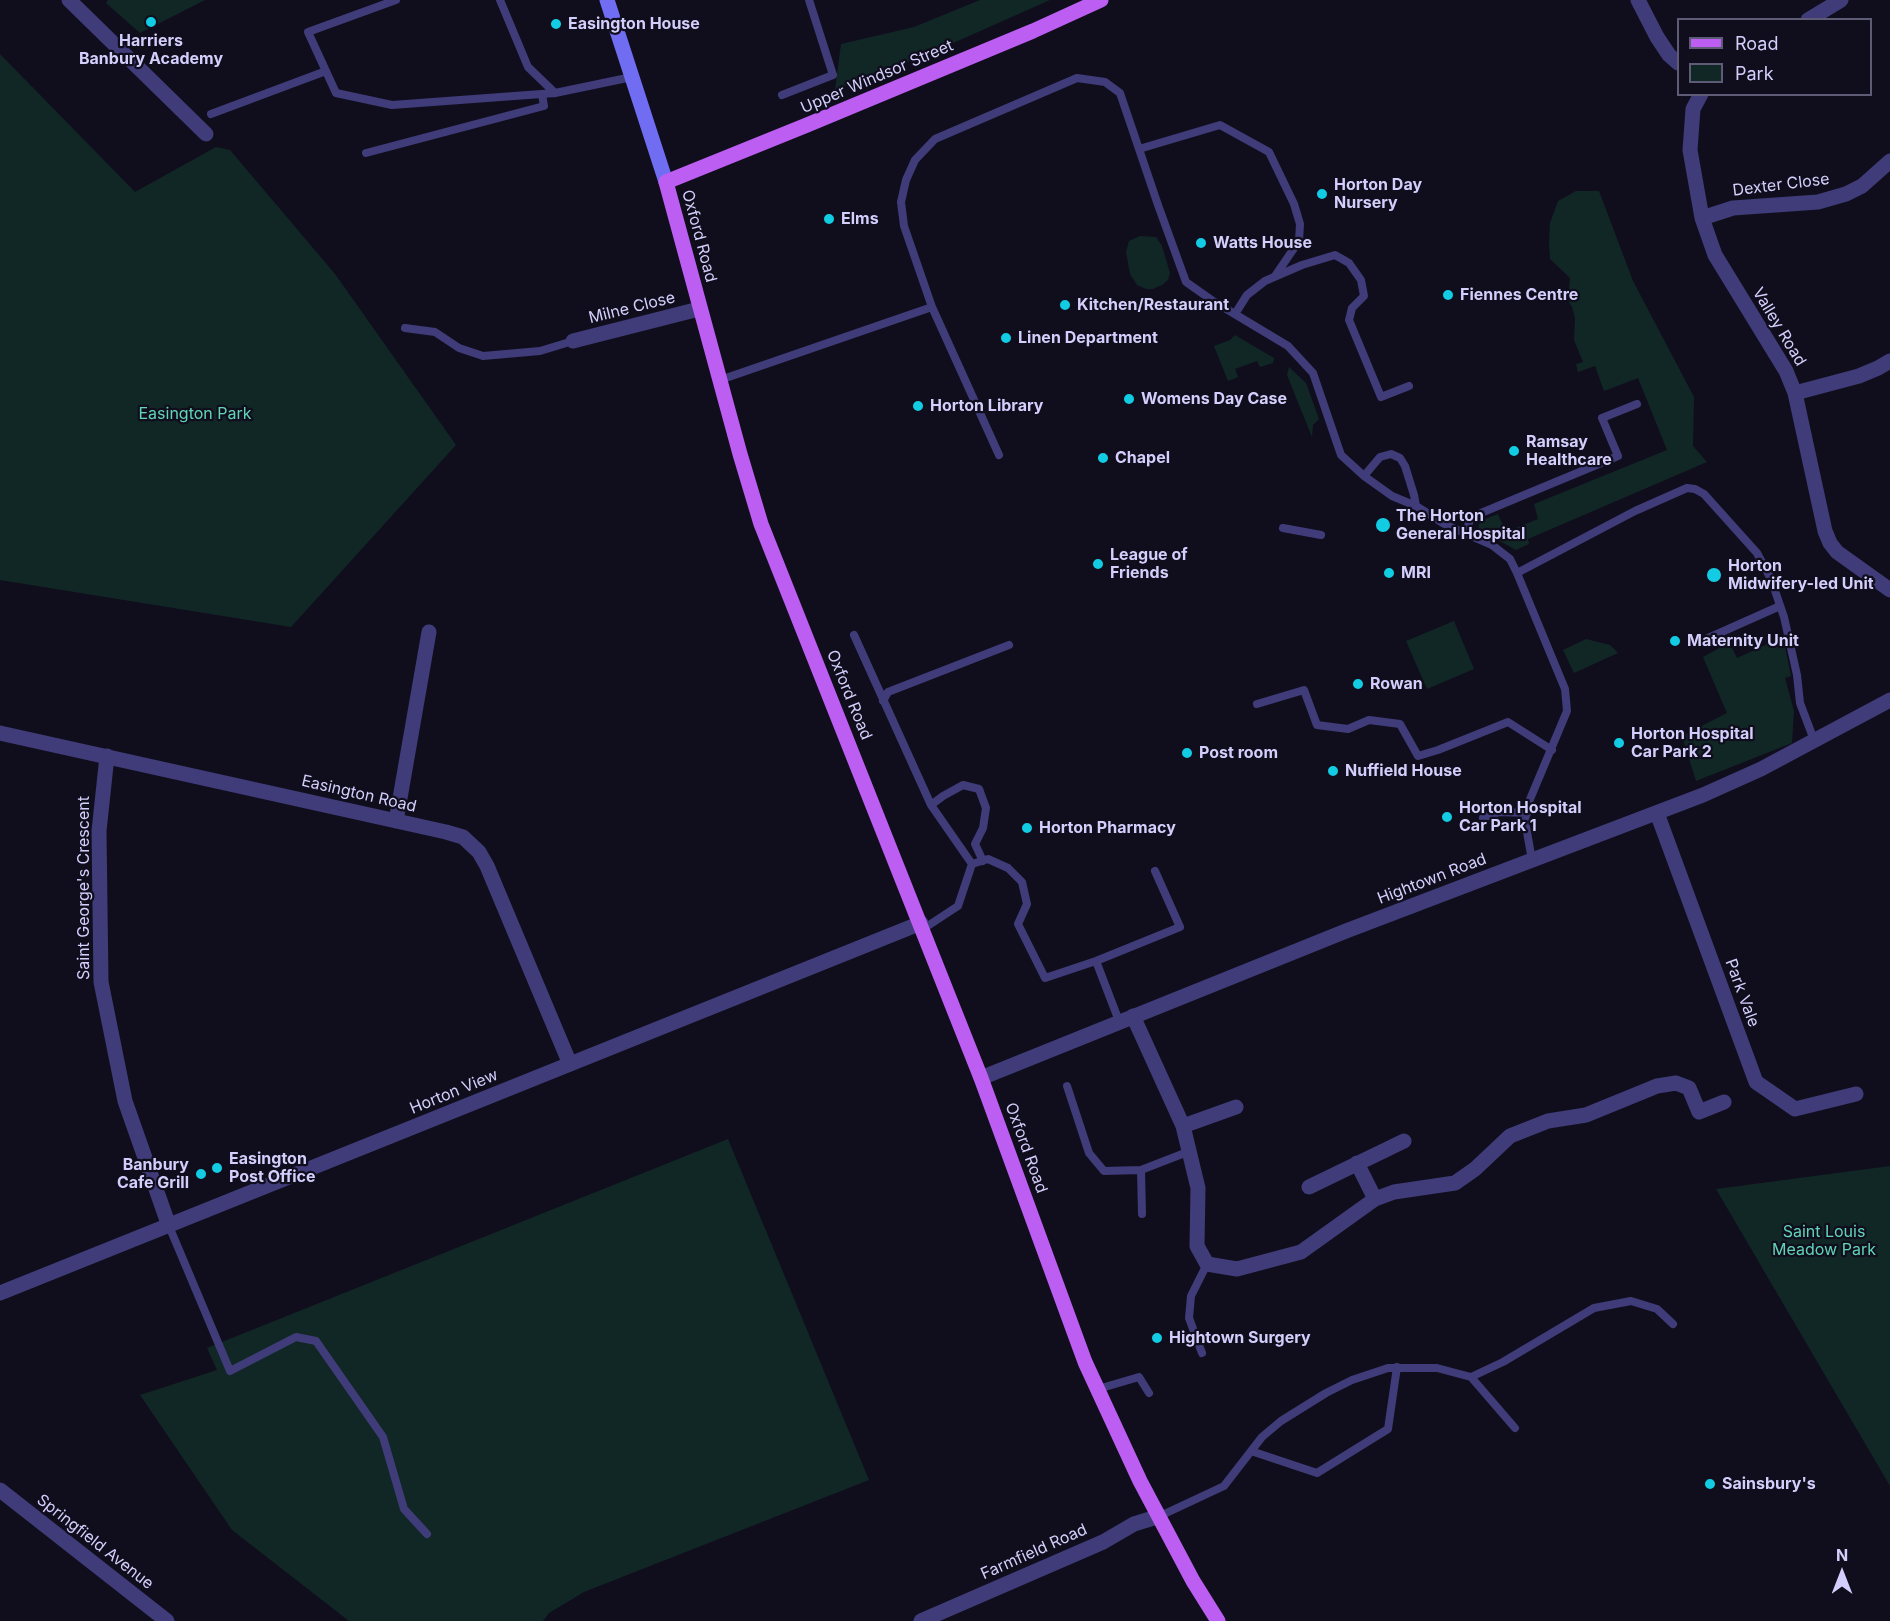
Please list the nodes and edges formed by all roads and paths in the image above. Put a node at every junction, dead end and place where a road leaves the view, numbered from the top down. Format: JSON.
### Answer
{"nodes":[{"id":1,"x":69,"y":0,"type":"edge"},
{"id":2,"x":396,"y":0,"type":"edge"},
{"id":3,"x":500,"y":0,"type":"edge"},
{"id":4,"x":607,"y":0,"type":"edge"},
{"id":5,"x":809,"y":0,"type":"edge"},
{"id":6,"x":1101,"y":0,"type":"edge"},
{"id":7,"x":1638,"y":0,"type":"edge"},
{"id":8,"x":1841,"y":0,"type":"edge"},
{"id":9,"x":1824,"y":4,"type":"edge"},
{"id":10,"x":1810,"y":18,"type":"edge"},
{"id":11,"x":1677,"y":62,"type":"edge"},
{"id":12,"x":326,"y":71,"type":"junction"},
{"id":13,"x":632,"y":77,"type":"junction"},
{"id":14,"x":555,"y":93,"type":"junction"},
{"id":15,"x":542,"y":94,"type":"junction"},
{"id":16,"x":782,"y":95,"type":"dead end"},
{"id":17,"x":1700,"y":96,"type":"edge"},
{"id":18,"x":211,"y":114,"type":"dead end"},
{"id":19,"x":211,"y":133,"type":"dead end"},
{"id":20,"x":1139,"y":149,"type":"junction"},
{"id":21,"x":366,"y":153,"type":"dead end"},
{"id":22,"x":1890,"y":161,"type":"edge"},
{"id":23,"x":666,"y":182,"type":"junction"},
{"id":24,"x":1701,"y":218,"type":"junction"},
{"id":25,"x":1275,"y":277,"type":"junction"},
{"id":26,"x":932,"y":307,"type":"junction"},
{"id":27,"x":699,"y":309,"type":"junction"},
{"id":28,"x":1235,"y":314,"type":"junction"},
{"id":29,"x":405,"y":328,"type":"dead end"},
{"id":30,"x":573,"y":341,"type":"joint"},
{"id":31,"x":1890,"y":361,"type":"edge"},
{"id":32,"x":720,"y":380,"type":"junction"},
{"id":33,"x":1410,"y":386,"type":"dead end"},
{"id":34,"x":1795,"y":393,"type":"junction"},
{"id":35,"x":1636,"y":404,"type":"dead end"},
{"id":36,"x":999,"y":456,"type":"dead end"},
{"id":37,"x":1364,"y":476,"type":"junction"},
{"id":38,"x":1416,"y":506,"type":"junction"},
{"id":39,"x":1282,"y":528,"type":"dead end"},
{"id":40,"x":1465,"y":534,"type":"junction"},
{"id":41,"x":1320,"y":535,"type":"dead end"},
{"id":42,"x":1517,"y":573,"type":"junction"},
{"id":43,"x":1890,"y":590,"type":"edge"},
{"id":44,"x":1780,"y":606,"type":"junction"},
{"id":45,"x":429,"y":632,"type":"dead end"},
{"id":46,"x":854,"y":635,"type":"dead end"},
{"id":47,"x":1697,"y":643,"type":"dead end"},
{"id":48,"x":1009,"y":645,"type":"dead end"},
{"id":49,"x":1890,"y":700,"type":"edge"},
{"id":50,"x":883,"y":702,"type":"junction"},
{"id":51,"x":1257,"y":704,"type":"dead end"},
{"id":52,"x":0,"y":733,"type":"edge"},
{"id":53,"x":1814,"y":740,"type":"junction"},
{"id":54,"x":1552,"y":750,"type":"junction"},
{"id":55,"x":107,"y":756,"type":"junction"},
{"id":56,"x":932,"y":805,"type":"junction"},
{"id":57,"x":1527,"y":813,"type":"junction"},
{"id":58,"x":1657,"y":813,"type":"junction"},
{"id":59,"x":1484,"y":818,"type":"dead end"},
{"id":60,"x":396,"y":821,"type":"junction"},
{"id":61,"x":1532,"y":860,"type":"junction"},
{"id":62,"x":983,"y":861,"type":"junction"},
{"id":63,"x":972,"y":864,"type":"junction"},
{"id":64,"x":1155,"y":871,"type":"dead end"},
{"id":65,"x":922,"y":926,"type":"junction"},
{"id":66,"x":1096,"y":961,"type":"junction"},
{"id":67,"x":1126,"y":1018,"type":"junction"},
{"id":68,"x":570,"y":1064,"type":"junction"},
{"id":69,"x":981,"y":1078,"type":"junction"},
{"id":70,"x":1067,"y":1086,"type":"dead end"},
{"id":71,"x":1856,"y":1094,"type":"dead end"},
{"id":72,"x":1724,"y":1102,"type":"dead end"},
{"id":73,"x":1236,"y":1107,"type":"dead end"},
{"id":74,"x":1183,"y":1126,"type":"junction"},
{"id":75,"x":1404,"y":1141,"type":"dead end"},
{"id":76,"x":1190,"y":1151,"type":"junction"},
{"id":77,"x":1357,"y":1163,"type":"junction"},
{"id":78,"x":1142,"y":1170,"type":"junction"},
{"id":79,"x":1309,"y":1187,"type":"dead end"},
{"id":80,"x":1375,"y":1199,"type":"junction"},
{"id":81,"x":1142,"y":1214,"type":"dead end"},
{"id":82,"x":170,"y":1226,"type":"junction"},
{"id":83,"x":1207,"y":1264,"type":"junction"},
{"id":84,"x":0,"y":1293,"type":"edge"},
{"id":85,"x":1673,"y":1323,"type":"dead end"},
{"id":86,"x":1202,"y":1353,"type":"dead end"},
{"id":87,"x":1397,"y":1367,"type":"junction"},
{"id":88,"x":1471,"y":1377,"type":"junction"},
{"id":89,"x":1098,"y":1389,"type":"junction"},
{"id":90,"x":1149,"y":1393,"type":"dead end"},
{"id":91,"x":1515,"y":1428,"type":"dead end"},
{"id":92,"x":1251,"y":1451,"type":"junction"},
{"id":93,"x":0,"y":1490,"type":"edge"},
{"id":94,"x":1160,"y":1516,"type":"junction"},
{"id":95,"x":427,"y":1534,"type":"dead end"},
{"id":96,"x":167,"y":1621,"type":"edge"},
{"id":97,"x":921,"y":1621,"type":"edge"},
{"id":98,"x":1218,"y":1621,"type":"edge"}],
"edges":[{"from":1,"to":19,"type":"street"},
{"from":2,"to":12,"type":"lane"},
{"from":3,"to":14,"type":"lane"},
{"from":4,"to":13,"type":"main road","name":"Oxford Road"},
{"from":5,"to":16,"type":"lane"},
{"from":6,"to":23,"type":"main road","name":"Upper Windsor Street"},
{"from":7,"to":11,"type":"street"},
{"from":8,"to":9,"type":"street"},
{"from":9,"to":10,"type":"street"},
{"from":12,"to":15,"type":"lane"},
{"from":12,"to":18,"type":"lane"},
{"from":13,"to":14,"type":"lane"},
{"from":13,"to":23,"type":"main road","name":"Oxford Road"},
{"from":14,"to":15,"type":"lane"},
{"from":15,"to":21,"type":"lane"},
{"from":17,"to":24,"type":"street","name":"Valley Road"},
{"from":20,"to":25,"type":"lane"},
{"from":20,"to":26,"type":"lane"},
{"from":20,"to":28,"type":"lane"},
{"from":22,"to":24,"type":"street","name":"Dexter Close"},
{"from":23,"to":27,"type":"main road","name":"Oxford Road"},
{"from":24,"to":34,"type":"street","name":"Valley Road"},
{"from":25,"to":28,"type":"lane"},
{"from":25,"to":33,"type":"lane"},
{"from":26,"to":32,"type":"lane"},
{"from":26,"to":36,"type":"lane"},
{"from":27,"to":30,"type":"street","name":"Milne Close"},
{"from":27,"to":32,"type":"main road","name":"Oxford Road"},
{"from":28,"to":37,"type":"lane"},
{"from":29,"to":30,"type":"lane"},
{"from":31,"to":34,"type":"street"},
{"from":32,"to":65,"type":"main road","name":"Oxford Road"},
{"from":34,"to":43,"type":"street","name":"Valley Road"},
{"from":35,"to":40,"type":"lane"},
{"from":37,"to":38,"type":"lane"},
{"from":37,"to":38,"type":"lane"},
{"from":38,"to":40,"type":"lane"},
{"from":39,"to":41,"type":"lane"},
{"from":40,"to":42,"type":"lane"},
{"from":42,"to":44,"type":"lane"},
{"from":42,"to":54,"type":"lane"},
{"from":44,"to":47,"type":"lane"},
{"from":44,"to":53,"type":"lane"},
{"from":45,"to":60,"type":"street"},
{"from":46,"to":50,"type":"lane"},
{"from":48,"to":50,"type":"lane"},
{"from":49,"to":53,"type":"street","name":"Hightown Road"},
{"from":50,"to":56,"type":"lane"},
{"from":51,"to":54,"type":"lane"},
{"from":52,"to":55,"type":"street","name":"Easington Road"},
{"from":53,"to":58,"type":"street","name":"Hightown Road"},
{"from":54,"to":57,"type":"lane"},
{"from":55,"to":60,"type":"street","name":"Easington Road"},
{"from":55,"to":82,"type":"street","name":"Saint George's Crescent"},
{"from":56,"to":62,"type":"lane"},
{"from":56,"to":63,"type":"lane"},
{"from":57,"to":59,"type":"lane"},
{"from":57,"to":61,"type":"lane"},
{"from":58,"to":61,"type":"street","name":"Hightown Road"},
{"from":58,"to":71,"type":"street","name":"Park Vale"},
{"from":60,"to":68,"type":"street","name":"Easington Road"},
{"from":61,"to":67,"type":"street","name":"Hightown Road"},
{"from":62,"to":63,"type":"lane"},
{"from":62,"to":66,"type":"lane"},
{"from":63,"to":65,"type":"lane"},
{"from":64,"to":66,"type":"lane"},
{"from":65,"to":68,"type":"street","name":"Horton View"},
{"from":65,"to":69,"type":"main road","name":"Oxford Road"},
{"from":66,"to":67,"type":"lane"},
{"from":67,"to":69,"type":"street","name":"Hightown Road"},
{"from":67,"to":74,"type":"street"},
{"from":68,"to":82,"type":"street","name":"Horton View"},
{"from":69,"to":89,"type":"main road","name":"Oxford Road"},
{"from":70,"to":78,"type":"lane"},
{"from":72,"to":80,"type":"street"},
{"from":73,"to":74,"type":"street"},
{"from":74,"to":76,"type":"street"},
{"from":75,"to":77,"type":"street"},
{"from":76,"to":78,"type":"lane"},
{"from":76,"to":83,"type":"street"},
{"from":77,"to":79,"type":"street"},
{"from":77,"to":80,"type":"street"},
{"from":78,"to":81,"type":"lane"},
{"from":80,"to":83,"type":"street"},
{"from":82,"to":84,"type":"street","name":"Horton View"},
{"from":82,"to":95,"type":"lane"},
{"from":83,"to":86,"type":"lane"},
{"from":85,"to":88,"type":"lane"},
{"from":87,"to":88,"type":"lane"},
{"from":87,"to":92,"type":"lane"},
{"from":87,"to":92,"type":"lane"},
{"from":88,"to":91,"type":"lane"},
{"from":89,"to":90,"type":"lane"},
{"from":89,"to":94,"type":"main road","name":"Oxford Road"},
{"from":92,"to":94,"type":"lane"},
{"from":93,"to":96,"type":"street","name":"Springfield Avenue"},
{"from":94,"to":97,"type":"street","name":"Farmfield Road"},
{"from":94,"to":98,"type":"main road","name":"Oxford Road"}]}
